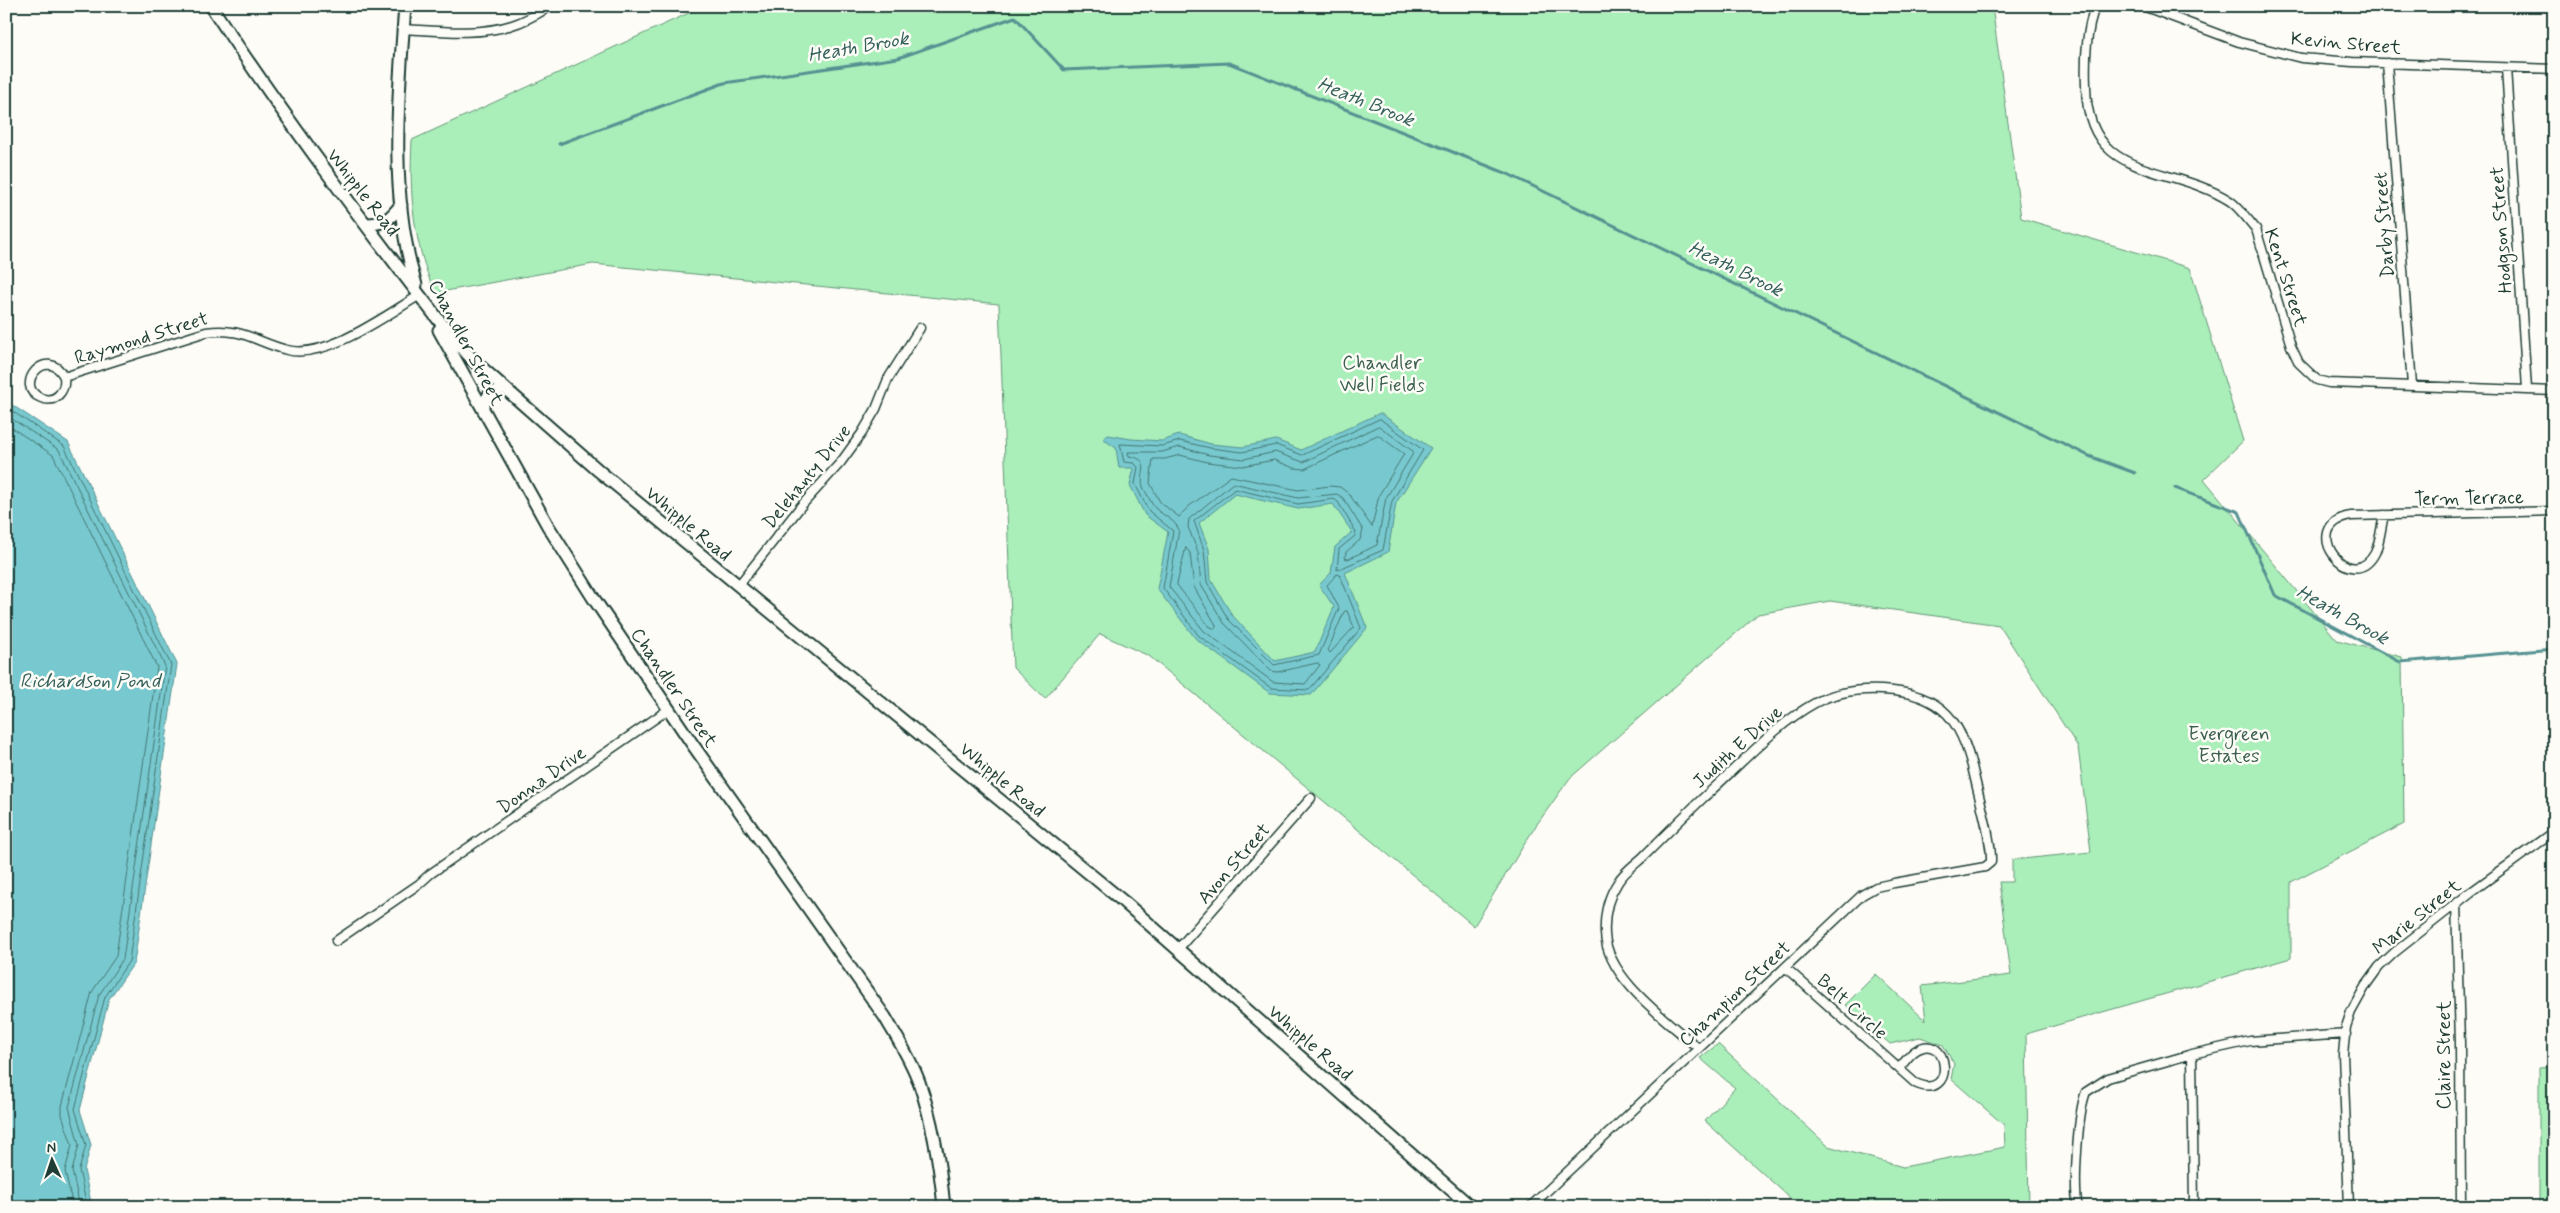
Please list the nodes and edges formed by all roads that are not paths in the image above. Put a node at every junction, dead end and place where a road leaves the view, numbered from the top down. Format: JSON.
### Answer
{"nodes":[{"id":1,"x":211,"y":6,"type":"edge"},
{"id":2,"x":405,"y":6,"type":"edge"},
{"id":3,"x":551,"y":6,"type":"edge"},
{"id":4,"x":2095,"y":6,"type":"edge"},
{"id":5,"x":2143,"y":6,"type":"edge"},
{"id":6,"x":403,"y":29,"type":"junction"},
{"id":7,"x":2387,"y":63,"type":"junction"},
{"id":8,"x":2506,"y":68,"type":"junction"},
{"id":9,"x":2554,"y":70,"type":"edge"},
{"id":10,"x":401,"y":205,"type":"junction"},
{"id":11,"x":366,"y":224,"type":"junction"},
{"id":12,"x":420,"y":295,"type":"junction"},
{"id":13,"x":920,"y":328,"type":"dead end"},
{"id":14,"x":64,"y":377,"type":"junction"},
{"id":15,"x":2412,"y":385,"type":"junction"},
{"id":16,"x":504,"y":388,"type":"junction"},
{"id":17,"x":2527,"y":389,"type":"junction"},
{"id":18,"x":2554,"y":391,"type":"edge"},
{"id":19,"x":482,"y":407,"type":"junction"},
{"id":20,"x":2554,"y":511,"type":"edge"},
{"id":21,"x":2384,"y":515,"type":"junction"},
{"id":22,"x":738,"y":586,"type":"junction"},
{"id":23,"x":670,"y":709,"type":"junction"},
{"id":24,"x":1311,"y":798,"type":"dead end"},
{"id":25,"x":2554,"y":832,"type":"edge"},
{"id":26,"x":1992,"y":862,"type":"joint"},
{"id":27,"x":2456,"y":903,"type":"junction"},
{"id":28,"x":336,"y":942,"type":"dead end"},
{"id":29,"x":1178,"y":949,"type":"junction"},
{"id":30,"x":1786,"y":968,"type":"junction"},
{"id":31,"x":2346,"y":1034,"type":"junction"},
{"id":32,"x":1698,"y":1048,"type":"junction"},
{"id":33,"x":2192,"y":1054,"type":"junction"},
{"id":34,"x":1899,"y":1068,"type":"junction"},
{"id":35,"x":944,"y":1207,"type":"edge"},
{"id":36,"x":1471,"y":1207,"type":"edge"},
{"id":37,"x":1530,"y":1207,"type":"edge"},
{"id":38,"x":2078,"y":1207,"type":"edge"},
{"id":39,"x":2194,"y":1207,"type":"edge"},
{"id":40,"x":2349,"y":1207,"type":"edge"},
{"id":41,"x":2461,"y":1207,"type":"edge"}],
"edges":[{"from":1,"to":11,"type":"main road","name":"Whipple Road"},
{"from":2,"to":6,"type":"main road","name":"Chandler Street"},
{"from":3,"to":6,"type":"street"},
{"from":4,"to":15,"type":"street","name":"Kent Street"},
{"from":5,"to":7,"type":"street","name":"Kevin Street"},
{"from":6,"to":10,"type":"main road","name":"Chandler Street"},
{"from":7,"to":8,"type":"street","name":"Kevin Street"},
{"from":7,"to":15,"type":"street","name":"Darby Street"},
{"from":8,"to":9,"type":"street","name":"Kevin Street"},
{"from":8,"to":17,"type":"street","name":"Hodgson Street"},
{"from":10,"to":11,"type":"main road"},
{"from":10,"to":12,"type":"main road","name":"Chandler Street"},
{"from":11,"to":12,"type":"main road","name":"Whipple Road"},
{"from":12,"to":14,"type":"street","name":"Raymond Street"},
{"from":12,"to":16,"type":"main road","name":"Whipple Road"},
{"from":12,"to":19,"type":"main road","name":"Chandler Street"},
{"from":13,"to":22,"type":"street","name":"Delehanty Drive"},
{"from":14,"to":14,"type":"street","name":"Raymond Street"},
{"from":15,"to":17,"type":"street","name":"Kent Street"},
{"from":16,"to":19,"type":"main road"},
{"from":16,"to":22,"type":"main road","name":"Whipple Road"},
{"from":17,"to":18,"type":"street","name":"Kent Street"},
{"from":19,"to":23,"type":"main road","name":"Chandler Street"},
{"from":20,"to":21,"type":"street","name":"Term Terrace"},
{"from":21,"to":21,"type":"street","name":"Term Terrace"},
{"from":22,"to":29,"type":"main road","name":"Whipple Road"},
{"from":23,"to":28,"type":"street","name":"Donna Drive"},
{"from":23,"to":35,"type":"main road","name":"Chandler Street"},
{"from":24,"to":29,"type":"street","name":"Avon Street"},
{"from":25,"to":27,"type":"street","name":"Marie Street"},
{"from":26,"to":30,"type":"street","name":"Champion Street"},
{"from":26,"to":32,"type":"street","name":"Judith E Drive"},
{"from":27,"to":31,"type":"street","name":"Marie Street"},
{"from":27,"to":41,"type":"street","name":"Claire Street"},
{"from":29,"to":36,"type":"main road","name":"Whipple Road"},
{"from":30,"to":32,"type":"street","name":"Champion Street"},
{"from":30,"to":34,"type":"street","name":"Belt Circle"},
{"from":31,"to":33,"type":"street"},
{"from":31,"to":40,"type":"street","name":"Marie Street"},
{"from":32,"to":37,"type":"street","name":"Champion Street"},
{"from":33,"to":38,"type":"street"},
{"from":33,"to":39,"type":"street"},
{"from":34,"to":34,"type":"street","name":"Belt Circle"}]}
